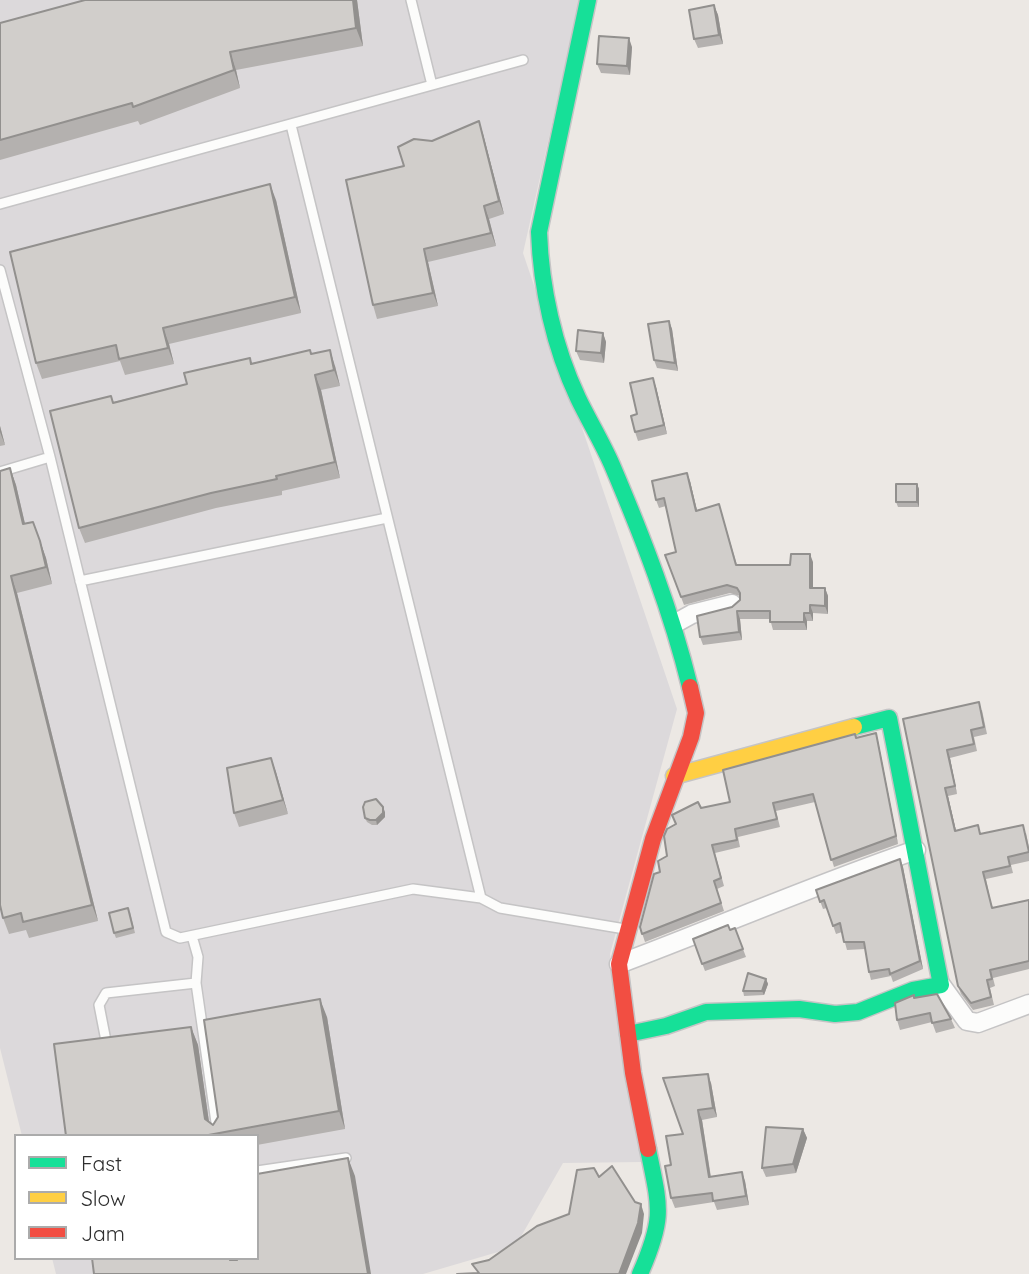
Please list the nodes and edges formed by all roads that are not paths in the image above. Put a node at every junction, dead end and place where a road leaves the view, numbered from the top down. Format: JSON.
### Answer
{"nodes":[{"id":1,"x":411,"y":0,"type":"edge"},
{"id":2,"x":587,"y":0,"type":"edge"},
{"id":3,"x":523,"y":60,"type":"dead end"},
{"id":4,"x":432,"y":85,"type":"junction"},
{"id":5,"x":291,"y":125,"type":"junction"},
{"id":6,"x":0,"y":204,"type":"edge"},
{"id":7,"x":0,"y":270,"type":"edge"},
{"id":8,"x":50,"y":457,"type":"junction"},
{"id":9,"x":0,"y":472,"type":"edge"},
{"id":10,"x":387,"y":518,"type":"junction"},
{"id":11,"x":80,"y":581,"type":"junction"},
{"id":12,"x":732,"y":604,"type":"edge"},
{"id":13,"x":674,"y":624,"type":"junction"},
{"id":14,"x":674,"y":776,"type":"junction"},
{"id":15,"x":916,"y":850,"type":"junction"},
{"id":16,"x":481,"y":898,"type":"junction"},
{"id":17,"x":627,"y":930,"type":"junction"},
{"id":18,"x":192,"y":936,"type":"junction"},
{"id":19,"x":619,"y":964,"type":"junction"},
{"id":20,"x":196,"y":983,"type":"junction"},
{"id":21,"x":942,"y":985,"type":"junction"},
{"id":22,"x":1029,"y":1004,"type":"edge"},
{"id":23,"x":628,"y":1034,"type":"junction"},
{"id":24,"x":107,"y":1046,"type":"edge"},
{"id":25,"x":218,"y":1134,"type":"edge"},
{"id":26,"x":346,"y":1157,"type":"edge"},
{"id":27,"x":259,"y":1171,"type":"edge"},
{"id":28,"x":640,"y":1274,"type":"edge"}],
"edges":[{"from":1,"to":4,"type":"lane"},
{"from":2,"to":13,"type":"street"},
{"from":3,"to":4,"type":"lane"},
{"from":4,"to":5,"type":"lane"},
{"from":5,"to":6,"type":"lane"},
{"from":5,"to":10,"type":"lane"},
{"from":7,"to":8,"type":"lane"},
{"from":8,"to":9,"type":"lane"},
{"from":8,"to":11,"type":"lane"},
{"from":10,"to":11,"type":"lane"},
{"from":10,"to":16,"type":"lane"},
{"from":11,"to":18,"type":"lane"},
{"from":12,"to":13,"type":"street"},
{"from":13,"to":14,"type":"street"},
{"from":14,"to":15,"type":"street"},
{"from":14,"to":17,"type":"street"},
{"from":15,"to":19,"type":"street"},
{"from":15,"to":21,"type":"street"},
{"from":16,"to":17,"type":"lane"},
{"from":16,"to":18,"type":"lane"},
{"from":17,"to":19,"type":"street"},
{"from":18,"to":20,"type":"lane"},
{"from":19,"to":23,"type":"street"},
{"from":20,"to":24,"type":"lane"},
{"from":20,"to":25,"type":"lane"},
{"from":21,"to":22,"type":"street"},
{"from":21,"to":23,"type":"street"},
{"from":23,"to":28,"type":"street"},
{"from":26,"to":27,"type":"lane"}]}
